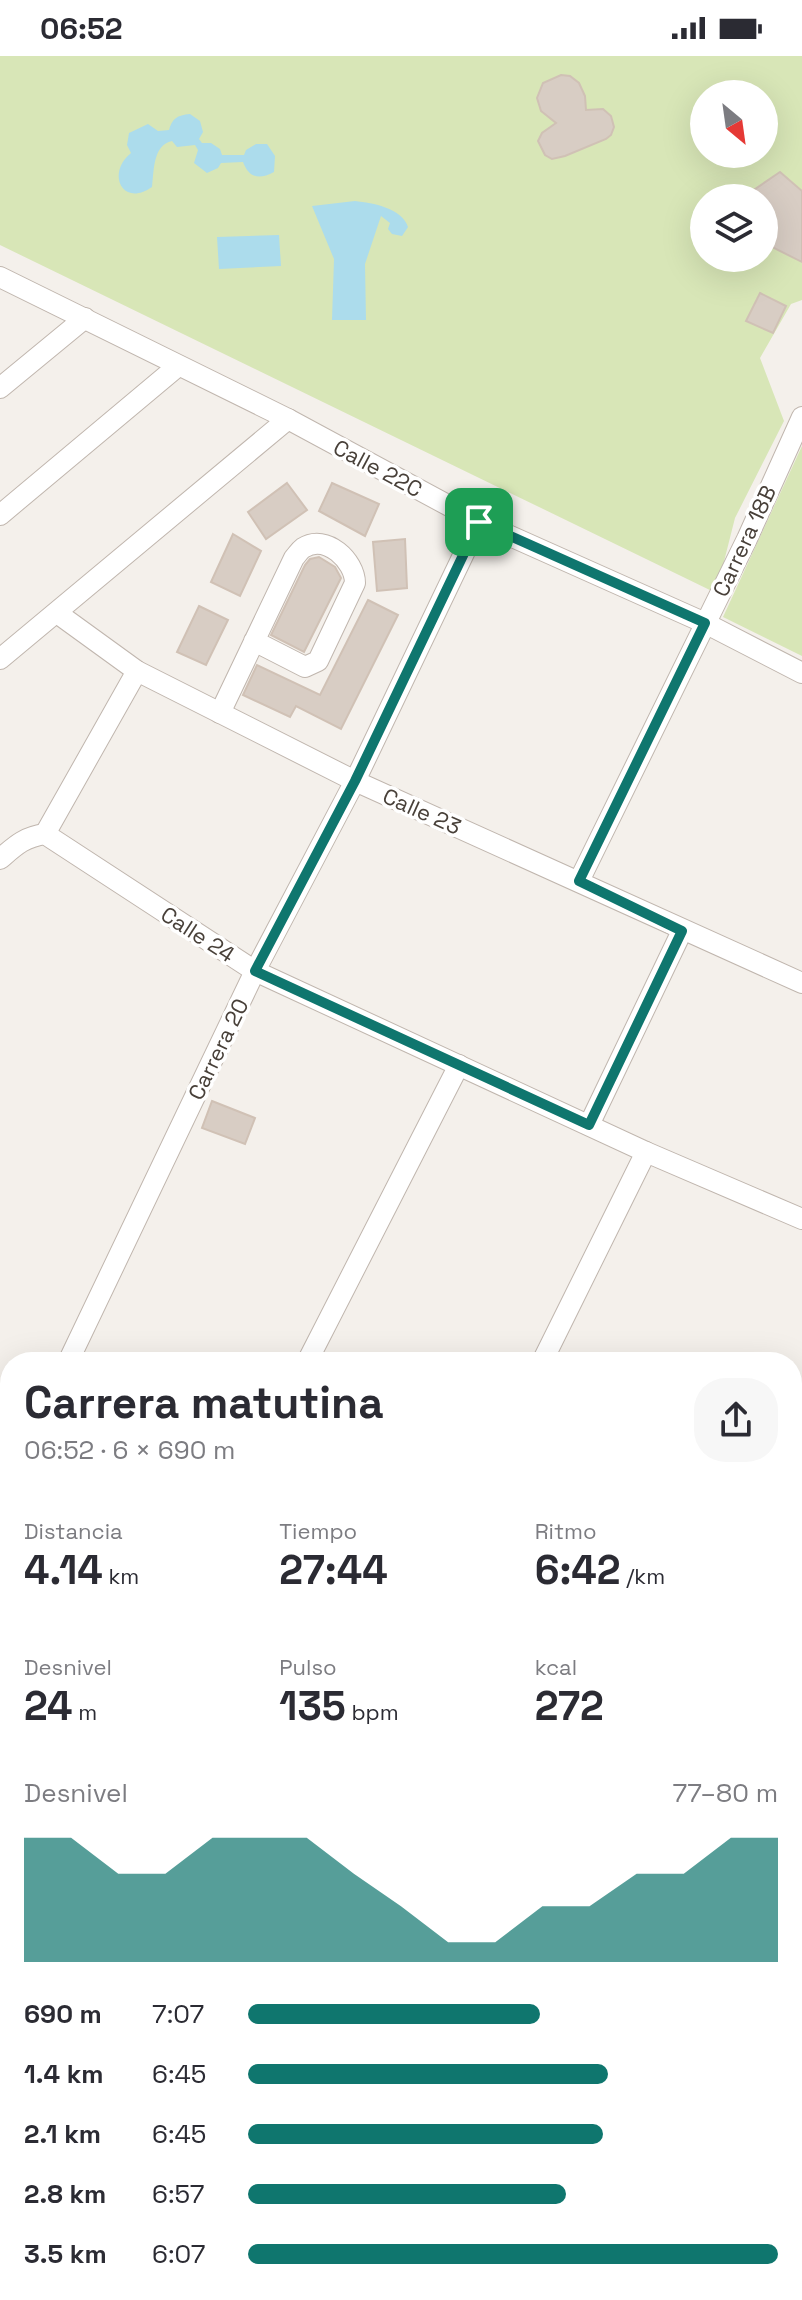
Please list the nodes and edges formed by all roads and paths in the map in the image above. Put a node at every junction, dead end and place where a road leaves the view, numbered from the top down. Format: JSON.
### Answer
{"nodes":[{"id":1,"x":0,"y":277,"type":"edge"},
{"id":2,"x":85,"y":318,"type":"junction"},
{"id":3,"x":178,"y":366,"type":"junction"},
{"id":4,"x":0,"y":388,"type":"edge"},
{"id":5,"x":802,"y":417,"type":"edge"},
{"id":6,"x":288,"y":419,"type":"junction"},
{"id":7,"x":0,"y":515,"type":"edge"},
{"id":8,"x":479,"y":522,"type":"junction"},
{"id":9,"x":57,"y":613,"type":"junction"},
{"id":10,"x":705,"y":623,"type":"junction"},
{"id":11,"x":254,"y":641,"type":"junction"},
{"id":12,"x":0,"y":659,"type":"edge"},
{"id":13,"x":137,"y":671,"type":"junction"},
{"id":14,"x":802,"y":673,"type":"edge"},
{"id":15,"x":220,"y":713,"type":"junction"},
{"id":16,"x":355,"y":781,"type":"junction"},
{"id":17,"x":45,"y":834,"type":"junction"},
{"id":18,"x":0,"y":859,"type":"edge"},
{"id":19,"x":579,"y":881,"type":"junction"},
{"id":20,"x":682,"y":931,"type":"junction"},
{"id":21,"x":255,"y":971,"type":"junction"},
{"id":22,"x":802,"y":983,"type":"edge"},
{"id":23,"x":459,"y":1065,"type":"junction"},
{"id":24,"x":589,"y":1125,"type":"junction"},
{"id":25,"x":646,"y":1152,"type":"junction"},
{"id":26,"x":802,"y":1219,"type":"edge"},
{"id":27,"x":73,"y":1352,"type":"edge"},
{"id":28,"x":312,"y":1352,"type":"edge"},
{"id":29,"x":547,"y":1352,"type":"edge"}],
"edges":[{"from":1,"to":2,"type":"street","name":"Calle 22C"},
{"from":2,"to":3,"type":"street","name":"Calle 22C"},
{"from":2,"to":4,"type":"street"},
{"from":3,"to":6,"type":"street","name":"Calle 22C"},
{"from":3,"to":7,"type":"street"},
{"from":5,"to":10,"type":"street","name":"Carrera 18B"},
{"from":6,"to":8,"type":"street","name":"Calle 22C"},
{"from":6,"to":9,"type":"street"},
{"from":8,"to":10,"type":"street","name":"Calle 22C"},
{"from":8,"to":16,"type":"street","name":"Carrera 20"},
{"from":9,"to":12,"type":"street"},
{"from":9,"to":13,"type":"street","name":"Calle 23"},
{"from":10,"to":14,"type":"street","name":"Calle 22C"},
{"from":10,"to":19,"type":"street","name":"Carrera 18B"},
{"from":11,"to":11,"type":"street"},
{"from":11,"to":15,"type":"street"},
{"from":13,"to":15,"type":"street","name":"Calle 23"},
{"from":13,"to":17,"type":"street"},
{"from":15,"to":16,"type":"street","name":"Calle 23"},
{"from":16,"to":19,"type":"street","name":"Calle 23"},
{"from":16,"to":21,"type":"street","name":"Carrera 20"},
{"from":17,"to":18,"type":"street"},
{"from":17,"to":21,"type":"street","name":"Calle 24"},
{"from":19,"to":20,"type":"street","name":"Calle 23"},
{"from":20,"to":22,"type":"street","name":"Calle 23"},
{"from":20,"to":24,"type":"street"},
{"from":21,"to":23,"type":"street","name":"Calle 24"},
{"from":21,"to":27,"type":"street","name":"Carrera 20"},
{"from":23,"to":24,"type":"street","name":"Calle 24"},
{"from":23,"to":28,"type":"street"},
{"from":24,"to":25,"type":"street","name":"Calle 24"},
{"from":25,"to":26,"type":"street","name":"Calle 24"},
{"from":25,"to":29,"type":"street"}]}
